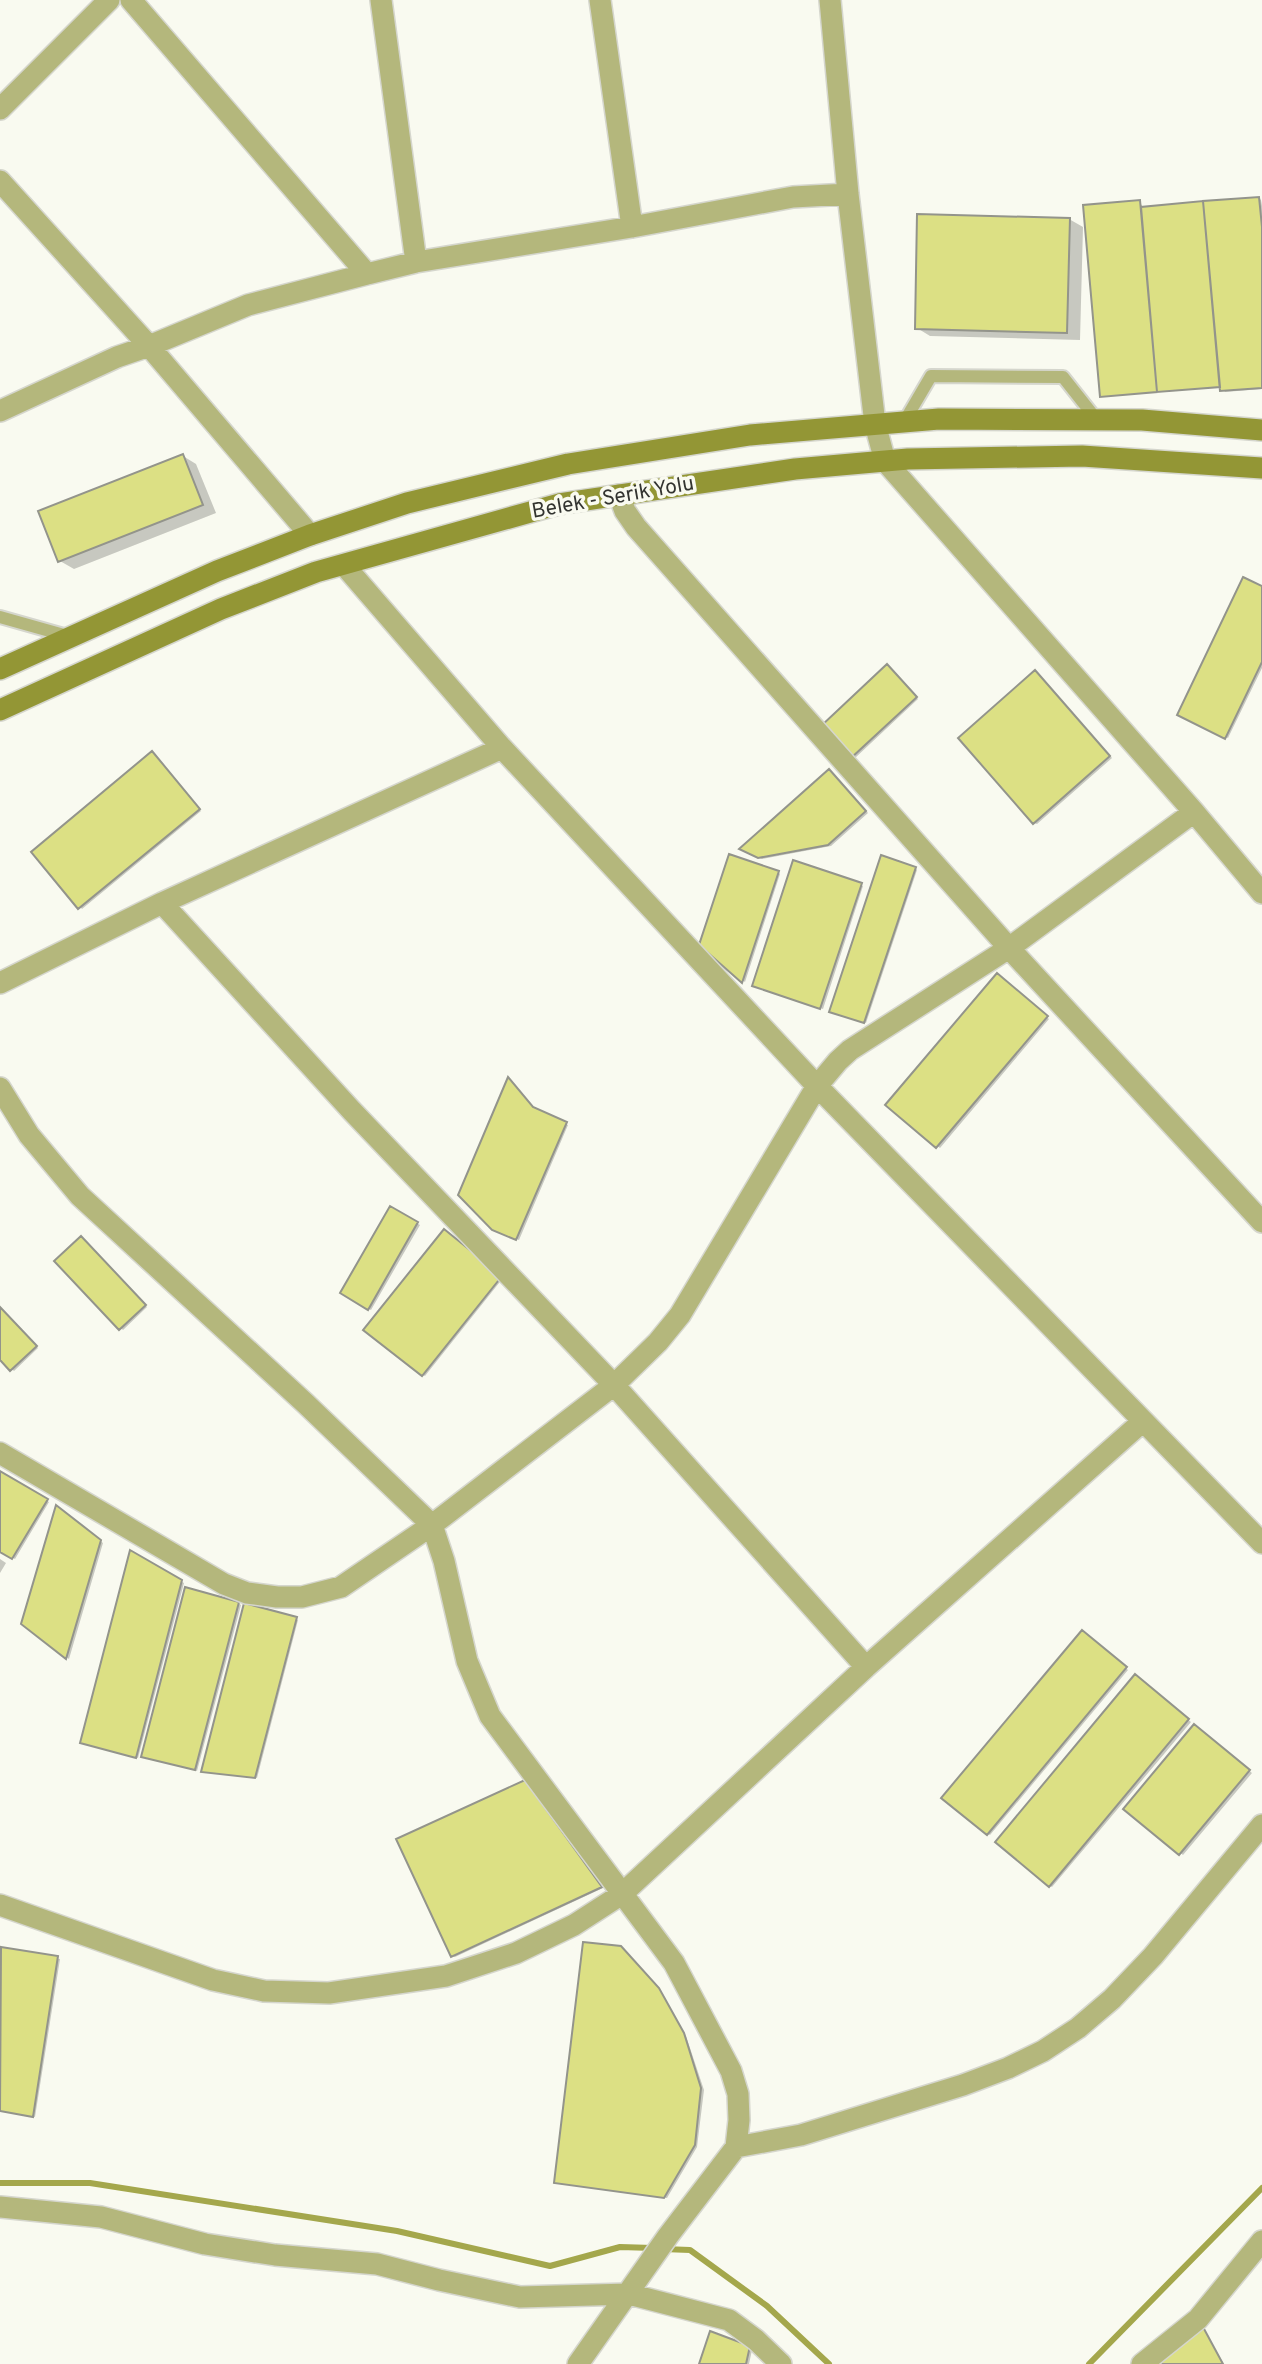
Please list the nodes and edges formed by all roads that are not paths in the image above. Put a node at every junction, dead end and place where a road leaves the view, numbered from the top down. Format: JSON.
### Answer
{"nodes":[{"id":1,"x":109,"y":0,"type":"edge"},
{"id":2,"x":131,"y":0,"type":"edge"},
{"id":3,"x":381,"y":0,"type":"edge"},
{"id":4,"x":600,"y":0,"type":"edge"},
{"id":5,"x":830,"y":0,"type":"edge"},
{"id":6,"x":0,"y":109,"type":"edge"},
{"id":7,"x":2,"y":186,"type":"edge"},
{"id":8,"x":848,"y":194,"type":"junction"},
{"id":9,"x":632,"y":227,"type":"junction"},
{"id":10,"x":416,"y":262,"type":"junction"},
{"id":11,"x":367,"y":274,"type":"junction"},
{"id":12,"x":149,"y":346,"type":"junction"},
{"id":13,"x":0,"y":411,"type":"edge"},
{"id":14,"x":1097,"y":420,"type":"junction"},
{"id":15,"x":904,"y":422,"type":"junction"},
{"id":16,"x":875,"y":424,"type":"junction"},
{"id":17,"x":1262,"y":430,"type":"edge"},
{"id":18,"x":885,"y":461,"type":"junction"},
{"id":19,"x":1262,"y":468,"type":"edge"},
{"id":20,"x":619,"y":495,"type":"junction"},
{"id":21,"x":310,"y":535,"type":"junction"},
{"id":22,"x":344,"y":565,"type":"junction"},
{"id":23,"x":0,"y":617,"type":"edge"},
{"id":24,"x":71,"y":637,"type":"junction"},
{"id":25,"x":0,"y":669,"type":"edge"},
{"id":26,"x":0,"y":710,"type":"edge"},
{"id":27,"x":502,"y":748,"type":"junction"},
{"id":28,"x":1194,"y":812,"type":"junction"},
{"id":29,"x":1262,"y":893,"type":"edge"},
{"id":30,"x":162,"y":903,"type":"junction"},
{"id":31,"x":1009,"y":948,"type":"junction"},
{"id":32,"x":0,"y":983,"type":"edge"},
{"id":33,"x":817,"y":1086,"type":"junction"},
{"id":34,"x":0,"y":1088,"type":"edge"},
{"id":35,"x":1262,"y":1222,"type":"edge"},
{"id":36,"x":614,"y":1385,"type":"junction"},
{"id":37,"x":1142,"y":1422,"type":"junction"},
{"id":38,"x":0,"y":1453,"type":"edge"},
{"id":39,"x":432,"y":1525,"type":"junction"},
{"id":40,"x":1262,"y":1543,"type":"edge"},
{"id":41,"x":866,"y":1667,"type":"junction"},
{"id":42,"x":1262,"y":1825,"type":"edge"},
{"id":43,"x":622,"y":1894,"type":"junction"},
{"id":44,"x":0,"y":1905,"type":"edge"},
{"id":45,"x":736,"y":2147,"type":"junction"},
{"id":46,"x":0,"y":2207,"type":"edge"},
{"id":47,"x":1262,"y":2241,"type":"edge"},
{"id":48,"x":629,"y":2294,"type":"junction"},
{"id":49,"x":579,"y":2364,"type":"edge"},
{"id":50,"x":781,"y":2364,"type":"edge"},
{"id":51,"x":1142,"y":2364,"type":"edge"}],
"edges":[{"from":1,"to":6,"type":"street"},
{"from":2,"to":11,"type":"street"},
{"from":3,"to":10,"type":"street"},
{"from":4,"to":9,"type":"street"},
{"from":5,"to":8,"type":"street"},
{"from":7,"to":12,"type":"street"},
{"from":8,"to":9,"type":"street"},
{"from":8,"to":16,"type":"street"},
{"from":9,"to":10,"type":"street"},
{"from":10,"to":11,"type":"street"},
{"from":11,"to":12,"type":"street"},
{"from":12,"to":13,"type":"street"},
{"from":12,"to":21,"type":"street"},
{"from":14,"to":15,"type":"main road","name":"Belek - Serik Yolu"},
{"from":14,"to":15,"type":"lane"},
{"from":14,"to":17,"type":"main road","name":"Belek - Serik Yolu"},
{"from":15,"to":16,"type":"main road","name":"Belek - Serik Yolu"},
{"from":16,"to":18,"type":"street"},
{"from":16,"to":21,"type":"main road","name":"Belek - Serik Yolu"},
{"from":18,"to":19,"type":"main road","name":"Belek - Serik Yolu"},
{"from":18,"to":20,"type":"main road","name":"Belek - Serik Yolu"},
{"from":18,"to":28,"type":"street"},
{"from":20,"to":22,"type":"main road","name":"Belek - Serik Yolu"},
{"from":20,"to":31,"type":"street"},
{"from":21,"to":24,"type":"main road","name":"Belek - Serik Yolu"},
{"from":22,"to":26,"type":"main road","name":"Belek - Serik Yolu"},
{"from":22,"to":27,"type":"street"},
{"from":23,"to":24,"type":"lane"},
{"from":24,"to":25,"type":"main road","name":"Belek - Serik Yolu"},
{"from":27,"to":30,"type":"street"},
{"from":27,"to":33,"type":"street"},
{"from":28,"to":29,"type":"street"},
{"from":28,"to":31,"type":"street"},
{"from":30,"to":32,"type":"street"},
{"from":30,"to":36,"type":"street"},
{"from":31,"to":33,"type":"street"},
{"from":31,"to":35,"type":"street"},
{"from":33,"to":36,"type":"street"},
{"from":33,"to":37,"type":"street"},
{"from":34,"to":39,"type":"street"},
{"from":36,"to":39,"type":"street"},
{"from":36,"to":41,"type":"street"},
{"from":37,"to":40,"type":"street"},
{"from":37,"to":41,"type":"street"},
{"from":38,"to":39,"type":"street"},
{"from":39,"to":43,"type":"street"},
{"from":41,"to":43,"type":"street"},
{"from":42,"to":45,"type":"street"},
{"from":43,"to":44,"type":"street"},
{"from":43,"to":45,"type":"street"},
{"from":45,"to":48,"type":"street"},
{"from":46,"to":48,"type":"street"},
{"from":47,"to":51,"type":"street"},
{"from":48,"to":49,"type":"street"},
{"from":48,"to":50,"type":"street"}]}
